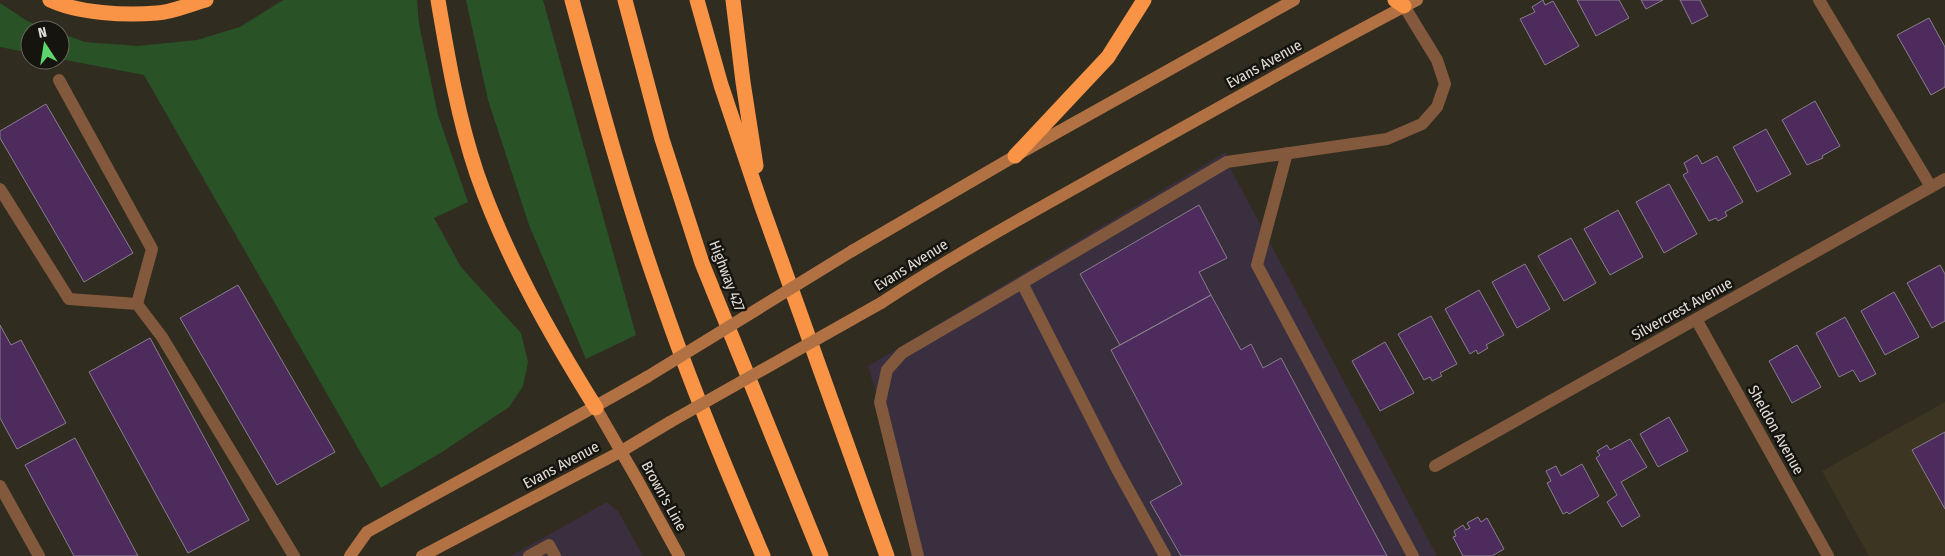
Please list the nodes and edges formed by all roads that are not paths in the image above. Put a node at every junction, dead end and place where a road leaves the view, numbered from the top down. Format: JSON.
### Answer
{"nodes":[{"id":1,"x":50,"y":0,"type":"edge"},
{"id":2,"x":206,"y":0,"type":"edge"},
{"id":3,"x":438,"y":0,"type":"edge"},
{"id":4,"x":572,"y":0,"type":"edge"},
{"id":5,"x":625,"y":0,"type":"edge"},
{"id":6,"x":697,"y":0,"type":"edge"},
{"id":7,"x":733,"y":0,"type":"edge"},
{"id":8,"x":1144,"y":0,"type":"edge"},
{"id":9,"x":1294,"y":0,"type":"edge"},
{"id":10,"x":1819,"y":0,"type":"edge"},
{"id":11,"x":1405,"y":2,"type":"edge"},
{"id":12,"x":59,"y":80,"type":"dead end"},
{"id":13,"x":1287,"y":153,"type":"junction"},
{"id":14,"x":1015,"y":156,"type":"junction"},
{"id":15,"x":1945,"y":179,"type":"edge"},
{"id":16,"x":1931,"y":188,"type":"junction"},
{"id":17,"x":0,"y":189,"type":"edge"},
{"id":18,"x":762,"y":207,"type":"junction"},
{"id":19,"x":1022,"y":283,"type":"junction"},
{"id":20,"x":137,"y":304,"type":"junction"},
{"id":21,"x":1696,"y":319,"type":"junction"},
{"id":22,"x":596,"y":408,"type":"junction"},
{"id":23,"x":620,"y":452,"type":"junction"},
{"id":24,"x":1435,"y":466,"type":"dead end"},
{"id":25,"x":0,"y":486,"type":"edge"},
{"id":26,"x":39,"y":556,"type":"edge"},
{"id":27,"x":294,"y":556,"type":"edge"},
{"id":28,"x":350,"y":556,"type":"edge"},
{"id":29,"x":422,"y":556,"type":"edge"},
{"id":30,"x":529,"y":556,"type":"edge"},
{"id":31,"x":555,"y":556,"type":"edge"},
{"id":32,"x":679,"y":556,"type":"edge"},
{"id":33,"x":763,"y":556,"type":"edge"},
{"id":34,"x":821,"y":556,"type":"edge"},
{"id":35,"x":888,"y":556,"type":"edge"},
{"id":36,"x":918,"y":556,"type":"edge"},
{"id":37,"x":1165,"y":556,"type":"edge"},
{"id":38,"x":1414,"y":556,"type":"edge"},
{"id":39,"x":1828,"y":556,"type":"edge"}],
"edges":[{"from":1,"to":2,"type":"highway"},
{"from":3,"to":22,"type":"highway"},
{"from":4,"to":33,"type":"highway"},
{"from":5,"to":34,"type":"highway","name":"Highway 427"},
{"from":6,"to":18,"type":"highway"},
{"from":7,"to":18,"type":"highway"},
{"from":8,"to":14,"type":"highway"},
{"from":9,"to":14,"type":"main road"},
{"from":10,"to":16,"type":"street"},
{"from":11,"to":13,"type":"street"},
{"from":11,"to":23,"type":"main road","name":"Evans Avenue","bridge":true},
{"from":12,"to":20,"type":"street"},
{"from":13,"to":19,"type":"street"},
{"from":13,"to":38,"type":"street"},
{"from":14,"to":22,"type":"main road","bridge":true},
{"from":15,"to":16,"type":"street","name":"Silvercrest Avenue"},
{"from":16,"to":21,"type":"street","name":"Silvercrest Avenue"},
{"from":17,"to":20,"type":"street"},
{"from":18,"to":35,"type":"highway"},
{"from":19,"to":36,"type":"street"},
{"from":19,"to":37,"type":"street"},
{"from":20,"to":27,"type":"street"},
{"from":21,"to":24,"type":"street","name":"Silvercrest Avenue"},
{"from":21,"to":39,"type":"street","name":"Sheldon Avenue"},
{"from":22,"to":23,"type":"main road","name":"Brown's Line"},
{"from":22,"to":28,"type":"main road"},
{"from":23,"to":29,"type":"main road","name":"Evans Avenue"},
{"from":23,"to":32,"type":"main road","name":"Brown's Line"},
{"from":25,"to":26,"type":"street"},
{"from":30,"to":31,"type":"street"}]}
